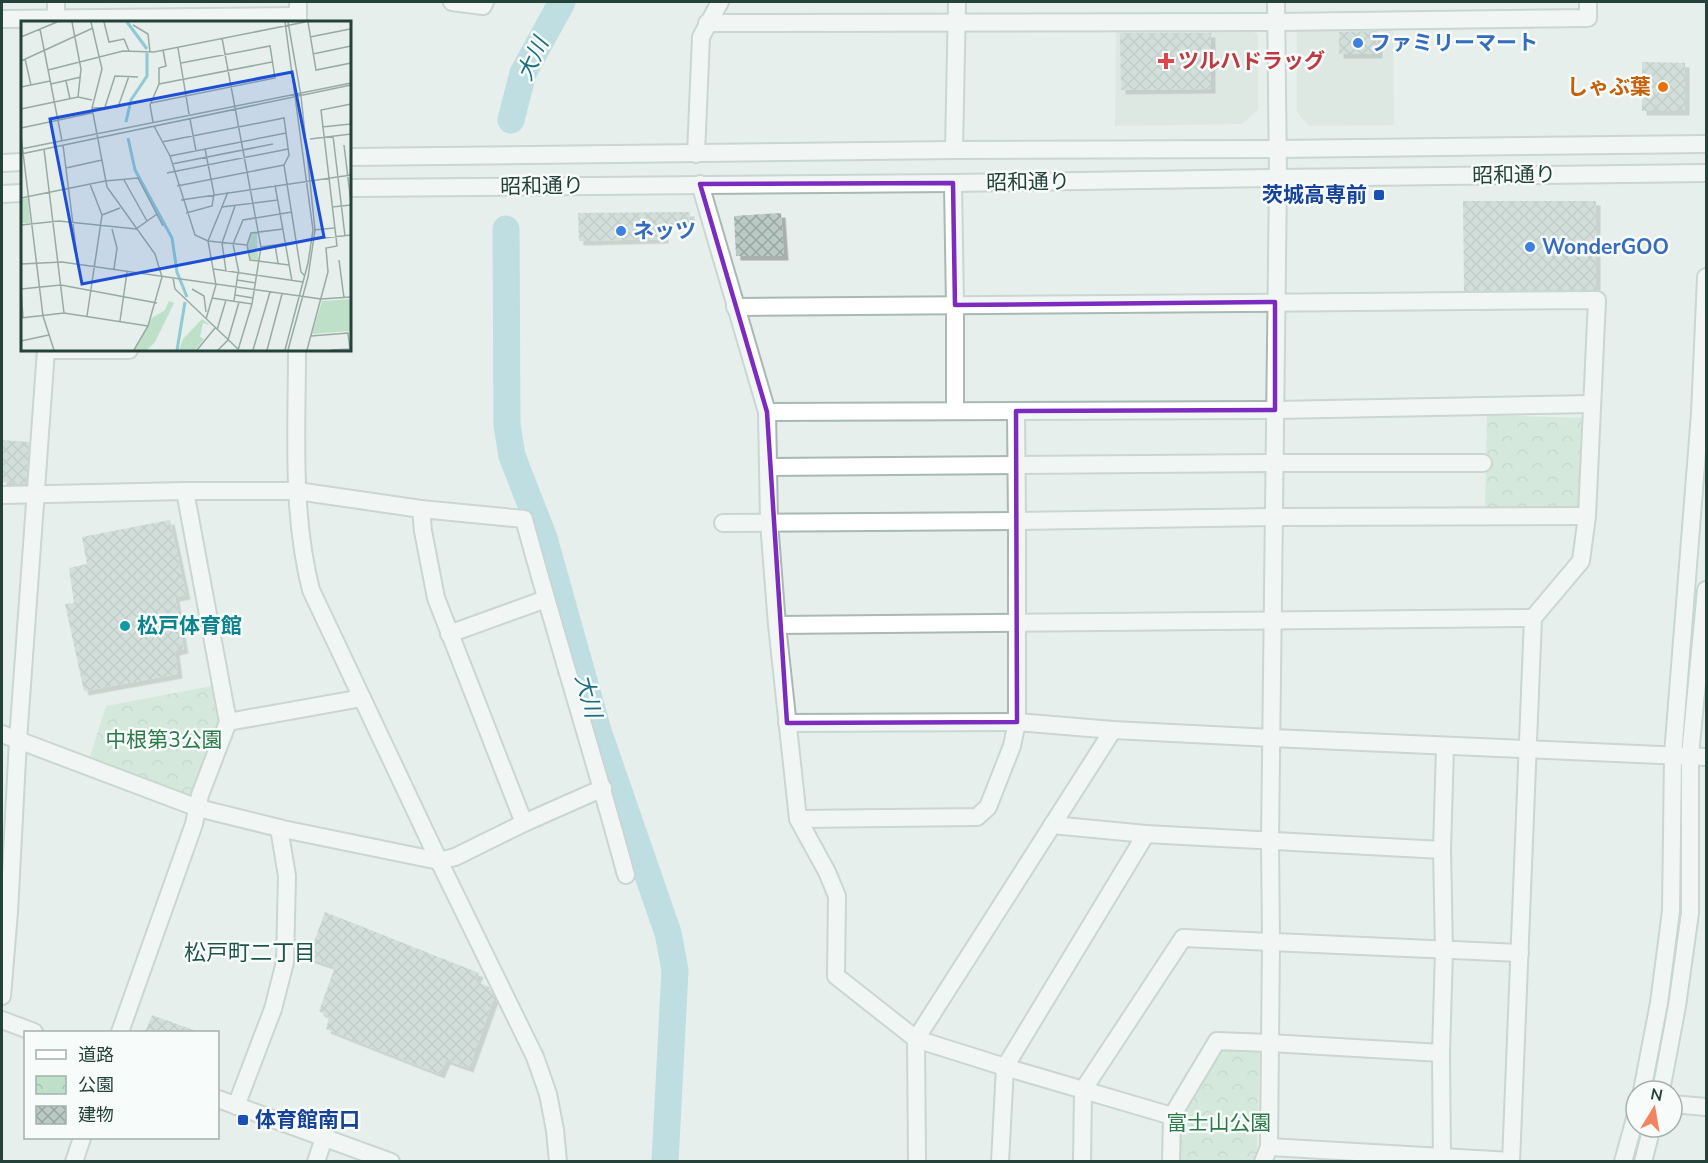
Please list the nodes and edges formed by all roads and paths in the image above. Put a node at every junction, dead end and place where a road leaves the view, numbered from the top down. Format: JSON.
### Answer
{"nodes":[{"id":1,"x":56,"y":2,"type":"edge"},
{"id":2,"x":452,"y":2,"type":"edge"},
{"id":3,"x":485,"y":2,"type":"edge"},
{"id":4,"x":720,"y":2,"type":"edge"},
{"id":5,"x":957,"y":2,"type":"edge"},
{"id":6,"x":1276,"y":2,"type":"edge"},
{"id":7,"x":1588,"y":2,"type":"edge"},
{"id":8,"x":298,"y":13,"type":"edge"},
{"id":9,"x":2,"y":20,"type":"edge"},
{"id":10,"x":56,"y":21,"type":"edge"},
{"id":11,"x":707,"y":22,"type":"junction"},
{"id":12,"x":957,"y":22,"type":"junction"},
{"id":13,"x":1276,"y":22,"type":"junction"},
{"id":14,"x":1707,"y":144,"type":"edge"},
{"id":15,"x":1277,"y":149,"type":"junction"},
{"id":16,"x":954,"y":150,"type":"junction"},
{"id":17,"x":696,"y":154,"type":"junction"},
{"id":18,"x":351,"y":157,"type":"edge"},
{"id":19,"x":21,"y":162,"type":"edge"},
{"id":20,"x":2,"y":163,"type":"edge"},
{"id":21,"x":1707,"y":173,"type":"edge"},
{"id":22,"x":1278,"y":178,"type":"junction"},
{"id":23,"x":953,"y":183,"type":"junction"},
{"id":24,"x":700,"y":184,"type":"junction"},
{"id":25,"x":351,"y":188,"type":"edge"},
{"id":26,"x":21,"y":193,"type":"edge"},
{"id":27,"x":2,"y":194,"type":"edge"},
{"id":28,"x":1707,"y":278,"type":"edge"},
{"id":29,"x":1275,"y":302,"type":"junction"},
{"id":30,"x":955,"y":304,"type":"junction"},
{"id":31,"x":735,"y":307,"type":"junction"},
{"id":32,"x":46,"y":351,"type":"edge"},
{"id":33,"x":297,"y":351,"type":"edge"},
{"id":34,"x":1592,"y":404,"type":"junction"},
{"id":35,"x":1275,"y":410,"type":"junction"},
{"id":36,"x":955,"y":411,"type":"junction"},
{"id":37,"x":1016,"y":411,"type":"junction"},
{"id":38,"x":767,"y":412,"type":"junction"},
{"id":39,"x":1274,"y":463,"type":"junction"},
{"id":40,"x":1483,"y":463,"type":"dead end"},
{"id":41,"x":1017,"y":465,"type":"junction"},
{"id":42,"x":768,"y":467,"type":"junction"},
{"id":43,"x":185,"y":491,"type":"junction"},
{"id":44,"x":297,"y":491,"type":"junction"},
{"id":45,"x":2,"y":495,"type":"edge"},
{"id":46,"x":36,"y":495,"type":"junction"},
{"id":47,"x":421,"y":509,"type":"junction"},
{"id":48,"x":1587,"y":516,"type":"junction"},
{"id":49,"x":1274,"y":517,"type":"junction"},
{"id":50,"x":1017,"y":521,"type":"junction"},
{"id":51,"x":770,"y":522,"type":"junction"},
{"id":52,"x":723,"y":523,"type":"dead end"},
{"id":53,"x":1707,"y":590,"type":"edge"},
{"id":54,"x":546,"y":599,"type":"junction"},
{"id":55,"x":1533,"y":618,"type":"junction"},
{"id":56,"x":1273,"y":620,"type":"junction"},
{"id":57,"x":1018,"y":621,"type":"junction"},
{"id":58,"x":777,"y":625,"type":"junction"},
{"id":59,"x":449,"y":634,"type":"junction"},
{"id":60,"x":362,"y":698,"type":"junction"},
{"id":61,"x":228,"y":722,"type":"junction"},
{"id":62,"x":1017,"y":722,"type":"junction"},
{"id":63,"x":787,"y":723,"type":"junction"},
{"id":64,"x":1113,"y":730,"type":"junction"},
{"id":65,"x":2,"y":734,"type":"edge"},
{"id":66,"x":1272,"y":738,"type":"junction"},
{"id":67,"x":18,"y":740,"type":"junction"},
{"id":68,"x":1445,"y":746,"type":"junction"},
{"id":69,"x":1528,"y":749,"type":"junction"},
{"id":70,"x":1690,"y":756,"type":"edge"},
{"id":71,"x":603,"y":788,"type":"junction"},
{"id":72,"x":198,"y":808,"type":"junction"},
{"id":73,"x":798,"y":819,"type":"junction"},
{"id":74,"x":524,"y":823,"type":"junction"},
{"id":75,"x":1052,"y":825,"type":"junction"},
{"id":76,"x":279,"y":828,"type":"junction"},
{"id":77,"x":1146,"y":834,"type":"junction"},
{"id":78,"x":1270,"y":841,"type":"junction"},
{"id":79,"x":1442,"y":850,"type":"junction"},
{"id":80,"x":439,"y":861,"type":"junction"},
{"id":81,"x":626,"y":875,"type":"dead end"},
{"id":82,"x":1271,"y":942,"type":"junction"},
{"id":83,"x":1444,"y":950,"type":"junction"},
{"id":84,"x":1520,"y":953,"type":"junction"},
{"id":85,"x":2,"y":996,"type":"edge"},
{"id":86,"x":2,"y":1020,"type":"edge"},
{"id":87,"x":31,"y":1031,"type":"edge"},
{"id":88,"x":120,"y":1031,"type":"edge"},
{"id":89,"x":916,"y":1039,"type":"junction"},
{"id":90,"x":1269,"y":1043,"type":"junction"},
{"id":91,"x":1441,"y":1053,"type":"junction"},
{"id":92,"x":1005,"y":1067,"type":"junction"},
{"id":93,"x":1644,"y":1079,"type":"edge"},
{"id":94,"x":1664,"y":1079,"type":"edge"},
{"id":95,"x":1083,"y":1090,"type":"junction"},
{"id":96,"x":219,"y":1099,"type":"edge"},
{"id":97,"x":1684,"y":1105,"type":"edge"},
{"id":98,"x":236,"y":1106,"type":"junction"},
{"id":99,"x":1707,"y":1107,"type":"edge"},
{"id":100,"x":1172,"y":1116,"type":"junction"},
{"id":101,"x":324,"y":1138,"type":"junction"},
{"id":102,"x":81,"y":1139,"type":"edge"},
{"id":103,"x":1629,"y":1139,"type":"edge"},
{"id":104,"x":1648,"y":1139,"type":"edge"},
{"id":105,"x":1266,"y":1154,"type":"edge"},
{"id":106,"x":1363,"y":1156,"type":"edge"},
{"id":107,"x":1443,"y":1158,"type":"edge"},
{"id":108,"x":74,"y":1161,"type":"edge"},
{"id":109,"x":316,"y":1161,"type":"edge"},
{"id":110,"x":392,"y":1161,"type":"edge"},
{"id":111,"x":558,"y":1161,"type":"edge"},
{"id":112,"x":917,"y":1161,"type":"edge"},
{"id":113,"x":1000,"y":1161,"type":"edge"},
{"id":114,"x":1082,"y":1161,"type":"edge"},
{"id":115,"x":1171,"y":1161,"type":"edge"},
{"id":116,"x":1511,"y":1161,"type":"edge"},
{"id":117,"x":1623,"y":1161,"type":"edge"},
{"id":118,"x":1642,"y":1161,"type":"edge"}],
"edges":[{"from":1,"to":10,"type":"street"},
{"from":2,"to":3,"type":"street"},
{"from":4,"to":11,"type":"street"},
{"from":5,"to":12,"type":"street"},
{"from":6,"to":13,"type":"street"},
{"from":7,"to":13,"type":"street"},
{"from":8,"to":10,"type":"street"},
{"from":9,"to":10,"type":"street"},
{"from":11,"to":12,"type":"street"},
{"from":11,"to":17,"type":"street"},
{"from":12,"to":13,"type":"street"},
{"from":12,"to":16,"type":"street"},
{"from":13,"to":15,"type":"street"},
{"from":14,"to":15,"type":"street","name":"昭和通り"},
{"from":15,"to":16,"type":"street","name":"昭和通り"},
{"from":15,"to":22,"type":"street"},
{"from":16,"to":17,"type":"street","name":"昭和通り"},
{"from":17,"to":18,"type":"street","name":"昭和通り"},
{"from":19,"to":20,"type":"street"},
{"from":21,"to":22,"type":"street","name":"昭和通り"},
{"from":22,"to":23,"type":"street","name":"昭和通り"},
{"from":22,"to":29,"type":"street"},
{"from":23,"to":24,"type":"street","name":"昭和通り"},
{"from":23,"to":30,"type":"street"},
{"from":24,"to":25,"type":"street","name":"昭和通り"},
{"from":24,"to":31,"type":"street"},
{"from":26,"to":27,"type":"street"},
{"from":28,"to":70,"type":"street"},
{"from":29,"to":30,"type":"street"},
{"from":29,"to":34,"type":"street"},
{"from":29,"to":35,"type":"street"},
{"from":30,"to":31,"type":"street"},
{"from":30,"to":36,"type":"street"},
{"from":31,"to":38,"type":"street"},
{"from":32,"to":46,"type":"street"},
{"from":33,"to":44,"type":"street"},
{"from":34,"to":35,"type":"street"},
{"from":34,"to":48,"type":"street"},
{"from":35,"to":37,"type":"street"},
{"from":35,"to":39,"type":"street"},
{"from":36,"to":37,"type":"street"},
{"from":36,"to":38,"type":"street"},
{"from":37,"to":41,"type":"street"},
{"from":38,"to":42,"type":"street"},
{"from":39,"to":40,"type":"street"},
{"from":39,"to":41,"type":"street"},
{"from":39,"to":49,"type":"street"},
{"from":41,"to":42,"type":"street"},
{"from":41,"to":50,"type":"street"},
{"from":42,"to":51,"type":"street"},
{"from":43,"to":44,"type":"street"},
{"from":43,"to":46,"type":"street"},
{"from":43,"to":61,"type":"street"},
{"from":44,"to":47,"type":"street"},
{"from":44,"to":60,"type":"street"},
{"from":45,"to":46,"type":"street"},
{"from":46,"to":67,"type":"street"},
{"from":47,"to":54,"type":"street"},
{"from":47,"to":59,"type":"street"},
{"from":48,"to":49,"type":"street"},
{"from":48,"to":55,"type":"street"},
{"from":49,"to":50,"type":"street"},
{"from":49,"to":56,"type":"street"},
{"from":50,"to":51,"type":"street"},
{"from":50,"to":57,"type":"street"},
{"from":51,"to":52,"type":"street"},
{"from":51,"to":58,"type":"street"},
{"from":53,"to":70,"type":"street"},
{"from":54,"to":59,"type":"street"},
{"from":54,"to":71,"type":"street"},
{"from":55,"to":56,"type":"street"},
{"from":55,"to":69,"type":"street"},
{"from":56,"to":57,"type":"street"},
{"from":56,"to":66,"type":"street"},
{"from":57,"to":58,"type":"street"},
{"from":57,"to":62,"type":"street"},
{"from":58,"to":63,"type":"street"},
{"from":59,"to":74,"type":"street"},
{"from":60,"to":61,"type":"street"},
{"from":60,"to":80,"type":"street"},
{"from":61,"to":72,"type":"street"},
{"from":62,"to":63,"type":"street"},
{"from":62,"to":64,"type":"street"},
{"from":62,"to":73,"type":"street"},
{"from":63,"to":73,"type":"street"},
{"from":64,"to":66,"type":"street"},
{"from":64,"to":75,"type":"street"},
{"from":65,"to":67,"type":"street"},
{"from":66,"to":68,"type":"street"},
{"from":66,"to":78,"type":"street"},
{"from":67,"to":72,"type":"street"},
{"from":67,"to":85,"type":"street"},
{"from":68,"to":69,"type":"street"},
{"from":68,"to":79,"type":"street"},
{"from":69,"to":70,"type":"street"},
{"from":69,"to":84,"type":"street"},
{"from":70,"to":93,"type":"street"},
{"from":70,"to":94,"type":"street"},
{"from":71,"to":74,"type":"street"},
{"from":71,"to":81,"type":"street"},
{"from":72,"to":76,"type":"street"},
{"from":72,"to":88,"type":"street"},
{"from":73,"to":89,"type":"street"},
{"from":74,"to":80,"type":"street"},
{"from":75,"to":77,"type":"street"},
{"from":75,"to":89,"type":"street"},
{"from":76,"to":80,"type":"street"},
{"from":76,"to":98,"type":"street"},
{"from":77,"to":78,"type":"street"},
{"from":77,"to":92,"type":"street"},
{"from":78,"to":79,"type":"street"},
{"from":78,"to":82,"type":"street"},
{"from":79,"to":83,"type":"street"},
{"from":80,"to":111,"type":"street"},
{"from":82,"to":83,"type":"street"},
{"from":82,"to":90,"type":"street"},
{"from":82,"to":95,"type":"street"},
{"from":83,"to":84,"type":"street"},
{"from":83,"to":91,"type":"street"},
{"from":84,"to":116,"type":"street"},
{"from":86,"to":87,"type":"street"},
{"from":89,"to":92,"type":"street"},
{"from":89,"to":112,"type":"street"},
{"from":90,"to":91,"type":"street"},
{"from":90,"to":100,"type":"street"},
{"from":90,"to":105,"type":"street"},
{"from":91,"to":107,"type":"street"},
{"from":92,"to":95,"type":"street"},
{"from":92,"to":113,"type":"street"},
{"from":95,"to":100,"type":"street"},
{"from":95,"to":114,"type":"street"},
{"from":96,"to":98,"type":"street"},
{"from":97,"to":99,"type":"street"},
{"from":98,"to":101,"type":"street"},
{"from":100,"to":115,"type":"street"},
{"from":101,"to":109,"type":"street"},
{"from":101,"to":110,"type":"street"},
{"from":102,"to":108,"type":"street"},
{"from":103,"to":117,"type":"street"},
{"from":104,"to":118,"type":"street"},
{"from":105,"to":106,"type":"street"},
{"from":106,"to":107,"type":"street"},
{"from":107,"to":116,"type":"street"}]}
